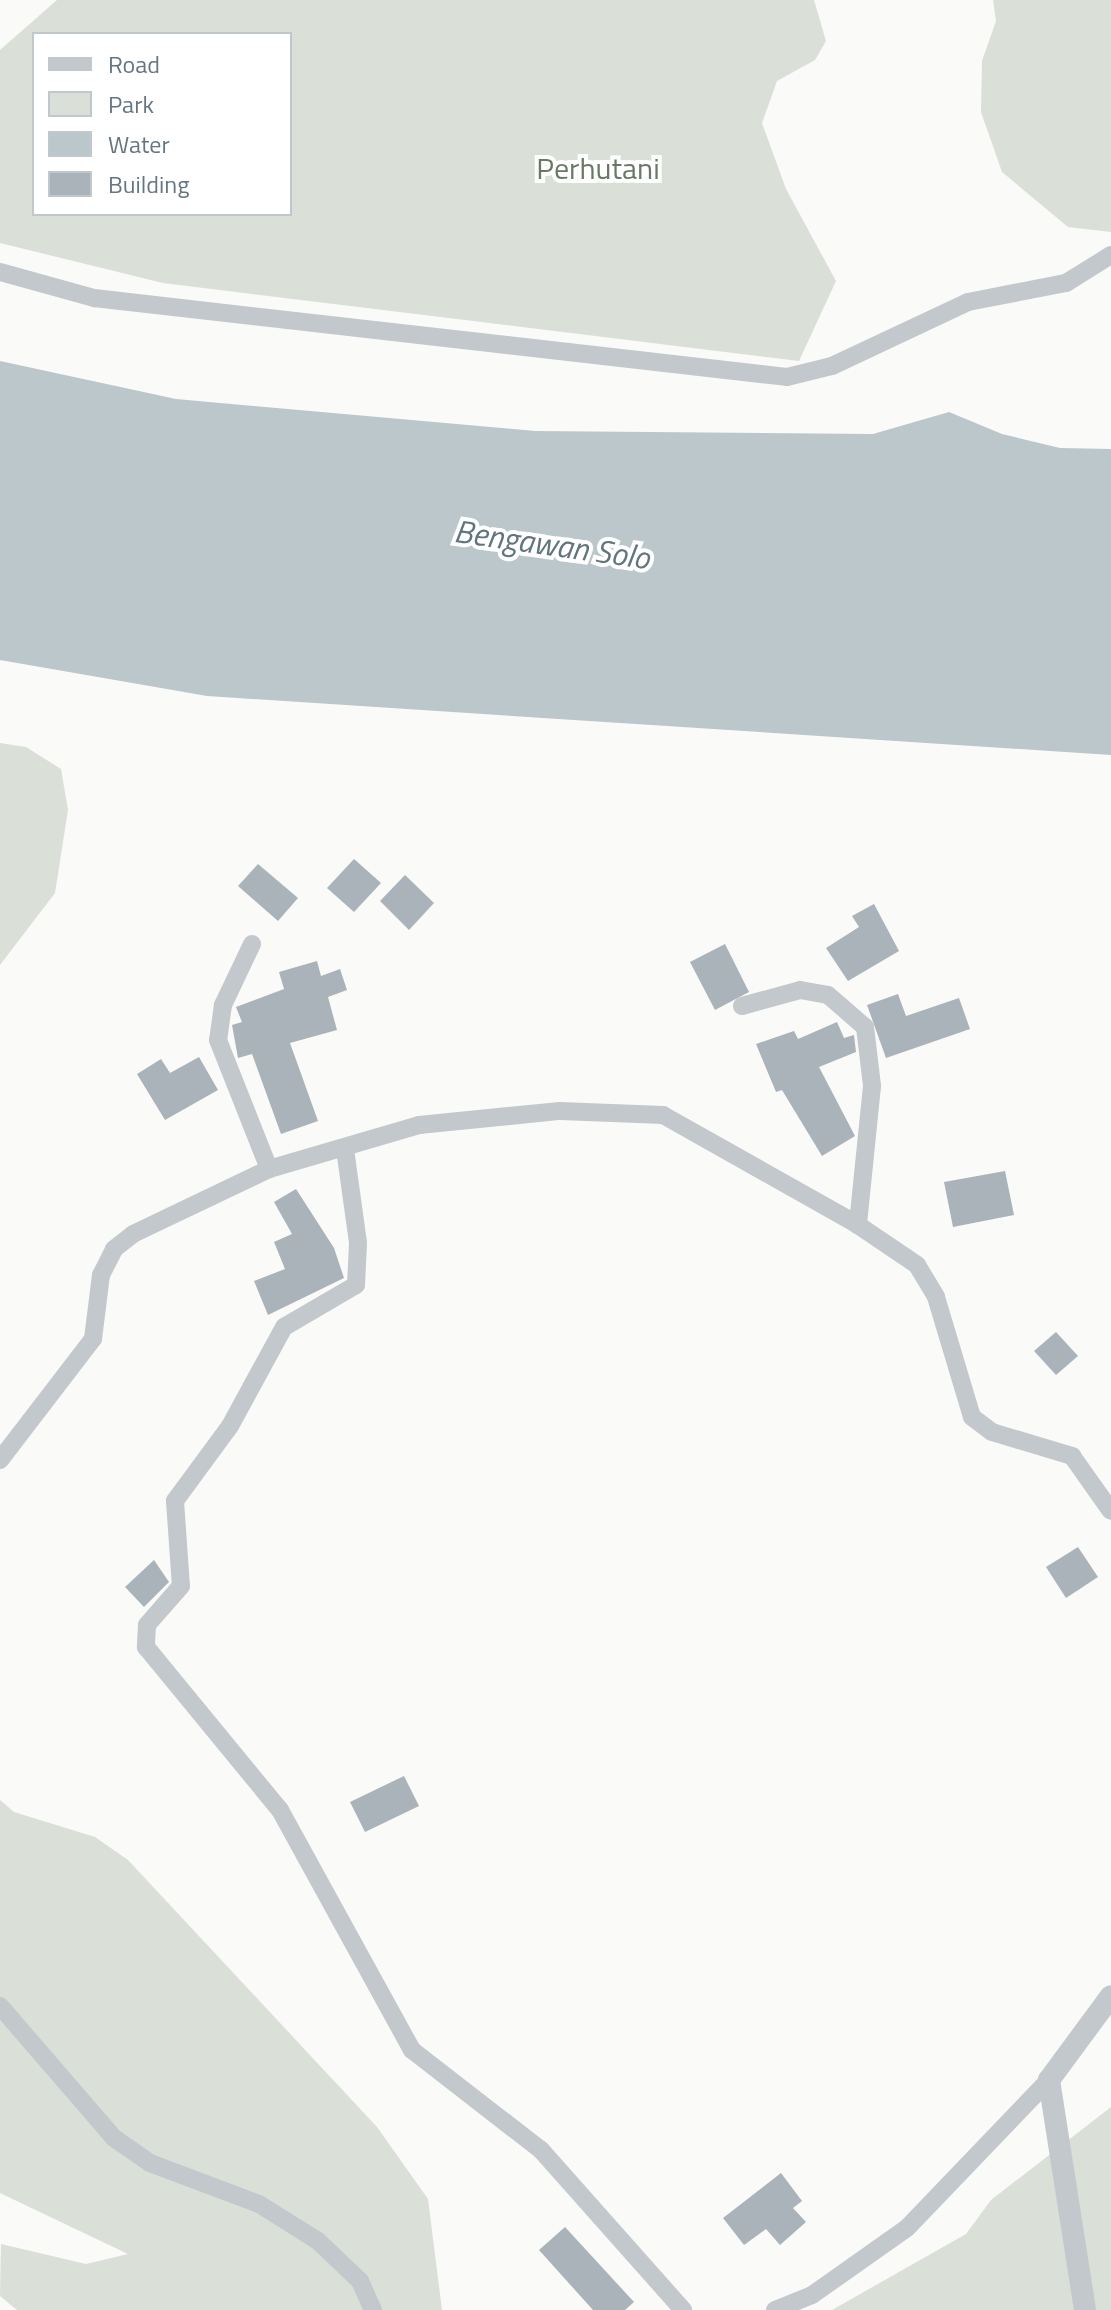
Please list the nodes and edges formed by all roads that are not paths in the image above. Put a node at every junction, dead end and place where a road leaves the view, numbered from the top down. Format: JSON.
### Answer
{"nodes":[{"id":1,"x":1111,"y":255,"type":"edge"},
{"id":2,"x":0,"y":272,"type":"edge"},
{"id":3,"x":252,"y":944,"type":"dead end"},
{"id":4,"x":742,"y":1006,"type":"dead end"},
{"id":5,"x":345,"y":1149,"type":"junction"},
{"id":6,"x":269,"y":1169,"type":"junction"},
{"id":7,"x":858,"y":1225,"type":"junction"},
{"id":8,"x":0,"y":1460,"type":"edge"},
{"id":9,"x":1111,"y":1511,"type":"edge"},
{"id":10,"x":1111,"y":1996,"type":"edge"},
{"id":11,"x":0,"y":2006,"type":"edge"},
{"id":12,"x":1049,"y":2080,"type":"junction"},
{"id":13,"x":373,"y":2310,"type":"edge"},
{"id":14,"x":683,"y":2310,"type":"edge"},
{"id":15,"x":775,"y":2310,"type":"edge"},
{"id":16,"x":1085,"y":2310,"type":"edge"}],
"edges":[{"from":1,"to":2,"type":"street"},
{"from":3,"to":6,"type":"street"},
{"from":4,"to":7,"type":"street"},
{"from":5,"to":6,"type":"street"},
{"from":5,"to":7,"type":"street"},
{"from":5,"to":14,"type":"street"},
{"from":6,"to":8,"type":"street"},
{"from":7,"to":9,"type":"street"},
{"from":10,"to":12,"type":"street"},
{"from":11,"to":13,"type":"street"},
{"from":12,"to":15,"type":"street"},
{"from":12,"to":16,"type":"street"}]}
